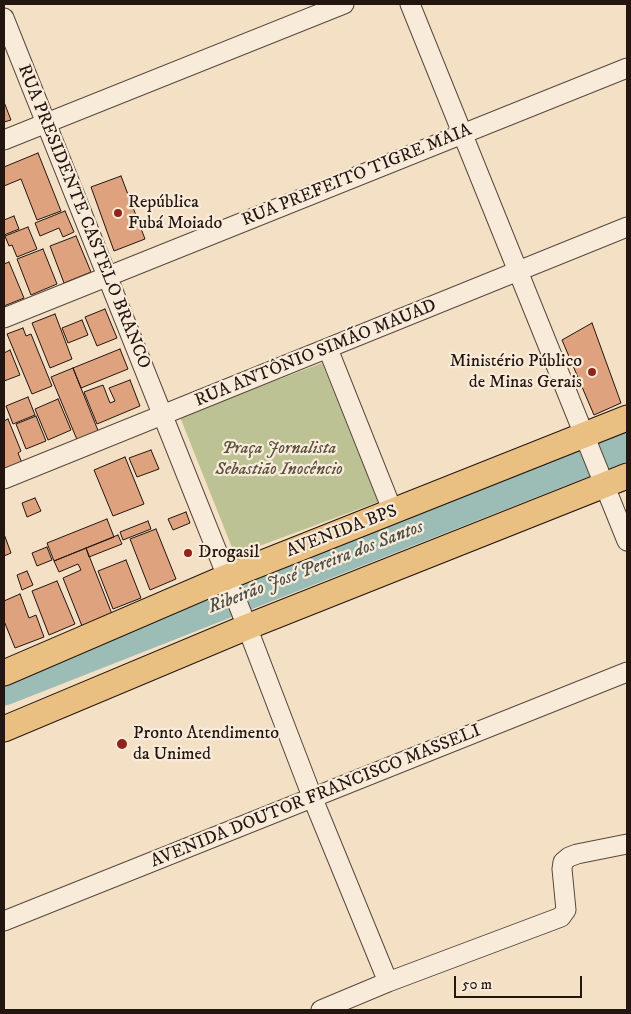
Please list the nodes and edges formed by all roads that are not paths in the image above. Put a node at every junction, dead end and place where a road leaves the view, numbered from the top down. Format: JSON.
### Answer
{"nodes":[{"id":1,"x":344,"y":4,"type":"edge"},
{"id":2,"x":410,"y":4,"type":"edge"},
{"id":3,"x":4,"y":18,"type":"edge"},
{"id":4,"x":627,"y":68,"type":"edge"},
{"id":5,"x":46,"y":123,"type":"junction"},
{"id":6,"x":463,"y":134,"type":"junction"},
{"id":7,"x":4,"y":140,"type":"edge"},
{"id":8,"x":627,"y":227,"type":"edge"},
{"id":9,"x":518,"y":271,"type":"junction"},
{"id":10,"x":106,"y":277,"type":"junction"},
{"id":11,"x":4,"y":318,"type":"edge"},
{"id":12,"x":328,"y":348,"type":"junction"},
{"id":13,"x":162,"y":416,"type":"junction"},
{"id":14,"x":627,"y":418,"type":"edge"},
{"id":15,"x":586,"y":440,"type":"junction"},
{"id":16,"x":627,"y":476,"type":"edge"},
{"id":17,"x":4,"y":479,"type":"edge"},
{"id":18,"x":602,"y":481,"type":"junction"},
{"id":19,"x":393,"y":512,"type":"junction"},
{"id":20,"x":627,"y":540,"type":"edge"},
{"id":21,"x":229,"y":581,"type":"junction"},
{"id":22,"x":245,"y":623,"type":"junction"},
{"id":23,"x":627,"y":672,"type":"edge"},
{"id":24,"x":4,"y":673,"type":"edge"},
{"id":25,"x":4,"y":729,"type":"edge"},
{"id":26,"x":313,"y":799,"type":"junction"},
{"id":27,"x":627,"y":844,"type":"edge"},
{"id":28,"x":4,"y":921,"type":"edge"},
{"id":29,"x":388,"y":982,"type":"junction"},
{"id":30,"x":321,"y":1010,"type":"edge"}],
"edges":[{"from":1,"to":5,"type":"street"},
{"from":2,"to":6,"type":"street"},
{"from":3,"to":5,"type":"street","name":"RUA PRESIDENTE CASTELO BRANCO"},
{"from":4,"to":6,"type":"street","name":"RUA PREFEITO TIGRE MAIA"},
{"from":5,"to":7,"type":"street"},
{"from":5,"to":10,"type":"street","name":"RUA PRESIDENTE CASTELO BRANCO"},
{"from":6,"to":9,"type":"street"},
{"from":6,"to":10,"type":"street","name":"RUA PREFEITO TIGRE MAIA"},
{"from":8,"to":9,"type":"street","name":"RUA ANTÔNIO SIMÃO MAUAD"},
{"from":9,"to":12,"type":"street","name":"RUA ANTÔNIO SIMÃO MAUAD"},
{"from":9,"to":15,"type":"street"},
{"from":10,"to":11,"type":"street","name":"RUA PREFEITO TIGRE MAIA"},
{"from":10,"to":13,"type":"street","name":"RUA PRESIDENTE CASTELO BRANCO"},
{"from":12,"to":13,"type":"street","name":"RUA ANTÔNIO SIMÃO MAUAD"},
{"from":12,"to":19,"type":"street"},
{"from":13,"to":17,"type":"street","name":"RUA ANTÔNIO SIMÃO MAUAD"},
{"from":13,"to":21,"type":"street"},
{"from":14,"to":15,"type":"main road","name":"AVENIDA BPS"},
{"from":15,"to":18,"type":"street"},
{"from":15,"to":19,"type":"main road","name":"AVENIDA BPS"},
{"from":16,"to":18,"type":"main road"},
{"from":18,"to":20,"type":"street"},
{"from":18,"to":22,"type":"main road"},
{"from":19,"to":21,"type":"main road","name":"AVENIDA BPS"},
{"from":21,"to":22,"type":"street"},
{"from":21,"to":24,"type":"main road","name":"AVENIDA BPS"},
{"from":22,"to":25,"type":"main road"},
{"from":22,"to":26,"type":"street"},
{"from":23,"to":26,"type":"street","name":"AVENIDA DOUTOR FRANCISCO MASSELI"},
{"from":26,"to":28,"type":"street","name":"AVENIDA DOUTOR FRANCISCO MASSELI"},
{"from":26,"to":29,"type":"street"},
{"from":27,"to":29,"type":"street"},
{"from":29,"to":30,"type":"street"}]}
